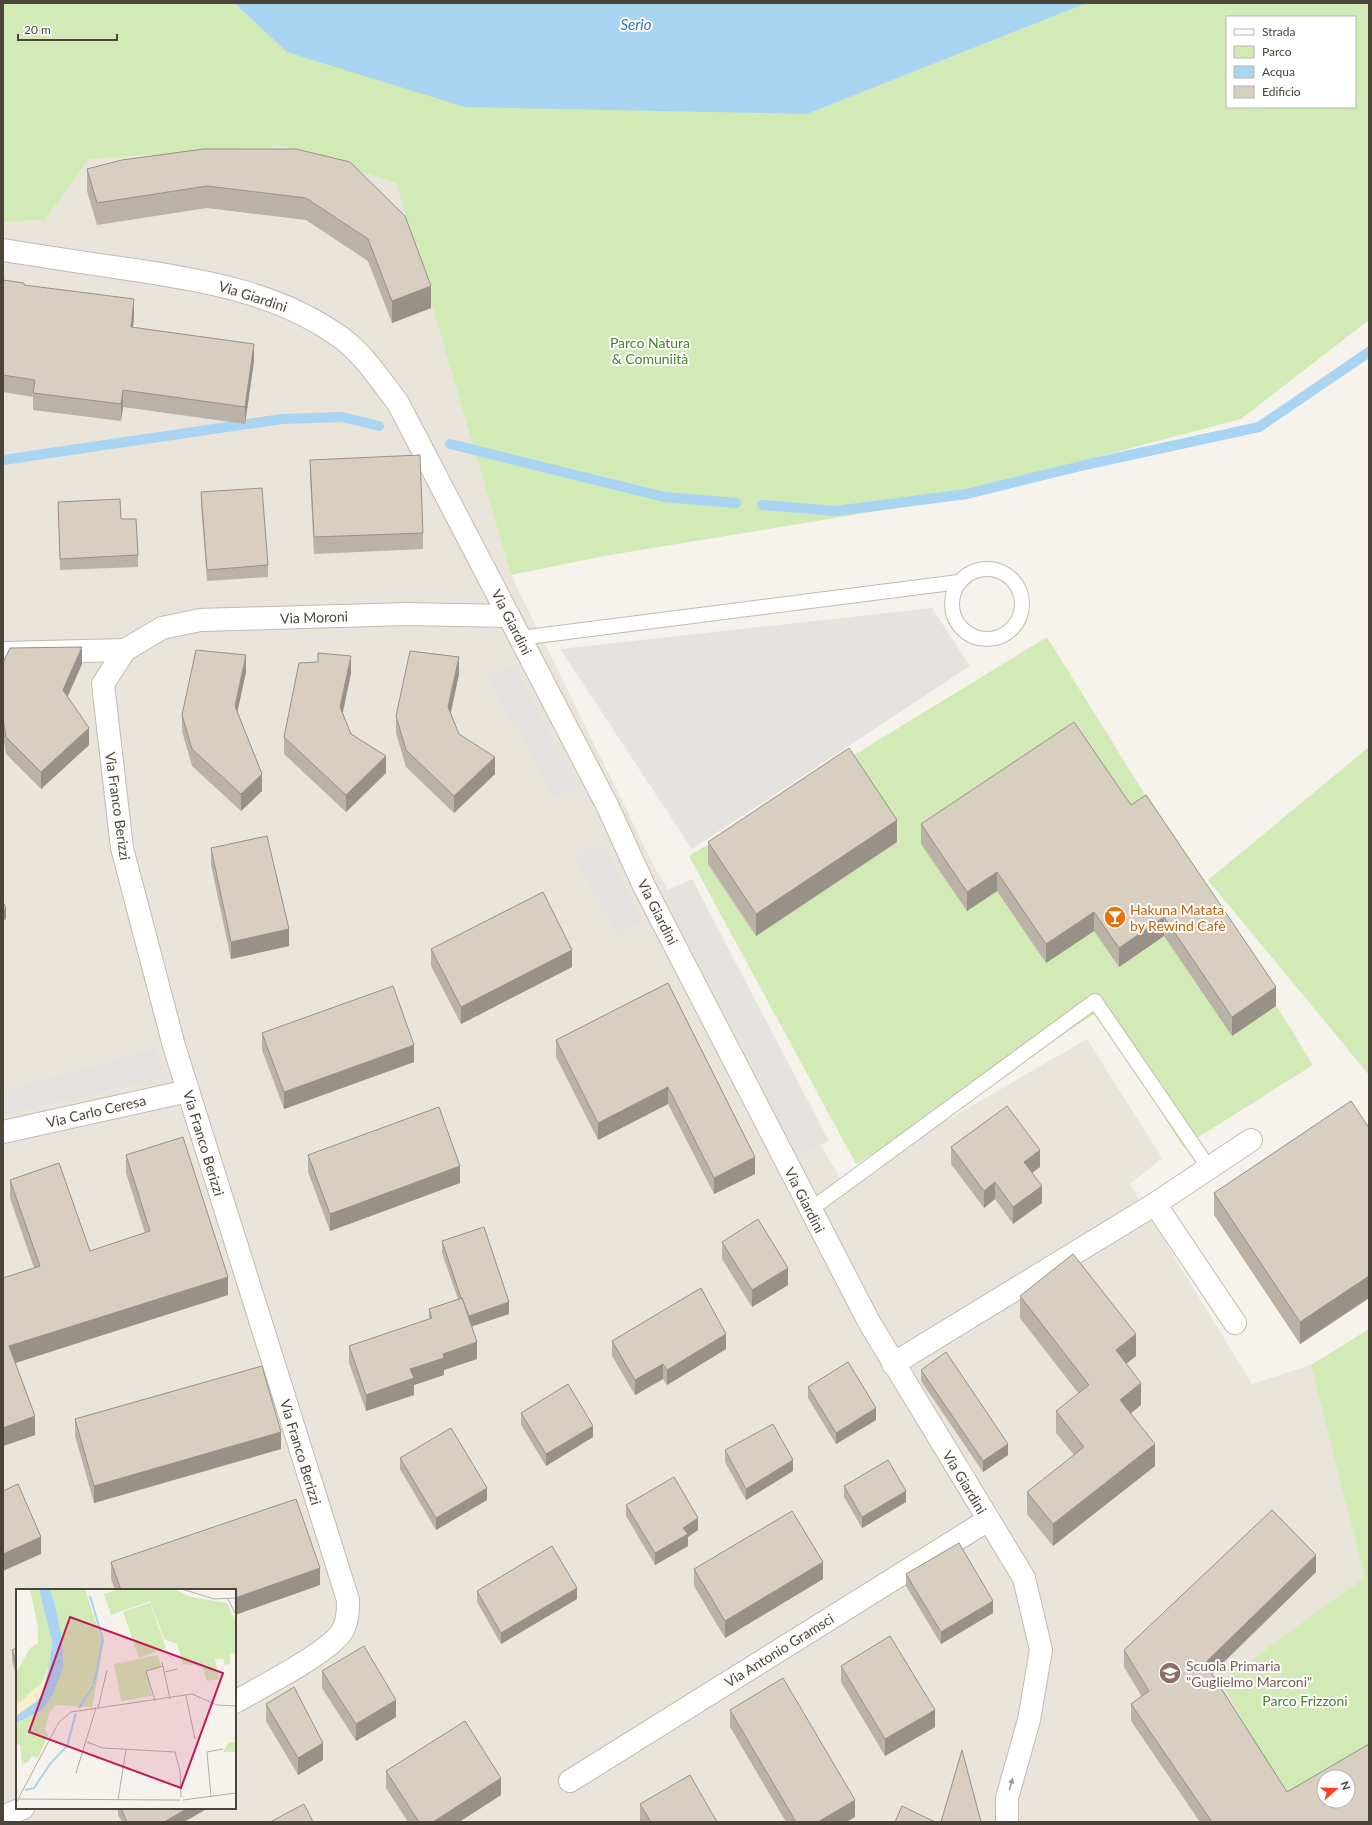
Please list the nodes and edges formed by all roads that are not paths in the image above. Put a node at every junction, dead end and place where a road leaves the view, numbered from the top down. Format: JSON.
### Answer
{"nodes":[{"id":1,"x":3,"y":250,"type":"edge"},
{"id":2,"x":960,"y":582,"type":"junction"},
{"id":3,"x":509,"y":616,"type":"junction"},
{"id":4,"x":520,"y":638,"type":"junction"},
{"id":5,"x":125,"y":650,"type":"junction"},
{"id":6,"x":3,"y":653,"type":"edge"},
{"id":7,"x":188,"y":1091,"type":"junction"},
{"id":8,"x":3,"y":1132,"type":"edge"},
{"id":9,"x":1251,"y":1140,"type":"dead end"},
{"id":10,"x":1209,"y":1168,"type":"junction"},
{"id":11,"x":1155,"y":1204,"type":"junction"},
{"id":12,"x":810,"y":1210,"type":"junction"},
{"id":13,"x":1235,"y":1323,"type":"dead end"},
{"id":14,"x":893,"y":1364,"type":"junction"},
{"id":15,"x":988,"y":1520,"type":"junction"},
{"id":16,"x":236,"y":1701,"type":"edge"},
{"id":17,"x":570,"y":1781,"type":"dead end"},
{"id":18,"x":21,"y":1809,"type":"edge"},
{"id":19,"x":3,"y":1817,"type":"edge"},
{"id":20,"x":1007,"y":1822,"type":"edge"}],
"edges":[{"from":1,"to":3,"type":"street","name":"Via Giardini"},
{"from":2,"to":2,"type":"lane"},
{"from":2,"to":4,"type":"lane"},
{"from":3,"to":4,"type":"street","name":"Via Giardini"},
{"from":3,"to":5,"type":"street","name":"Via Moroni"},
{"from":4,"to":12,"type":"street","name":"Via Giardini"},
{"from":5,"to":6,"type":"street"},
{"from":5,"to":7,"type":"street","name":"Via Franco Berizzi"},
{"from":7,"to":8,"type":"street","name":"Via Carlo Ceresa"},
{"from":7,"to":16,"type":"street","name":"Via Franco Berizzi"},
{"from":9,"to":10,"type":"street"},
{"from":10,"to":11,"type":"street"},
{"from":10,"to":12,"type":"lane"},
{"from":11,"to":13,"type":"street"},
{"from":11,"to":14,"type":"street"},
{"from":12,"to":14,"type":"street","name":"Via Giardini"},
{"from":14,"to":15,"type":"street","name":"Via Giardini"},
{"from":15,"to":17,"type":"street","name":"Via Antonio Gramsci"},
{"from":20,"to":15,"type":"street","name":"Via Giardini","one_way":true},
{"from":18,"to":19,"type":"street"}]}
